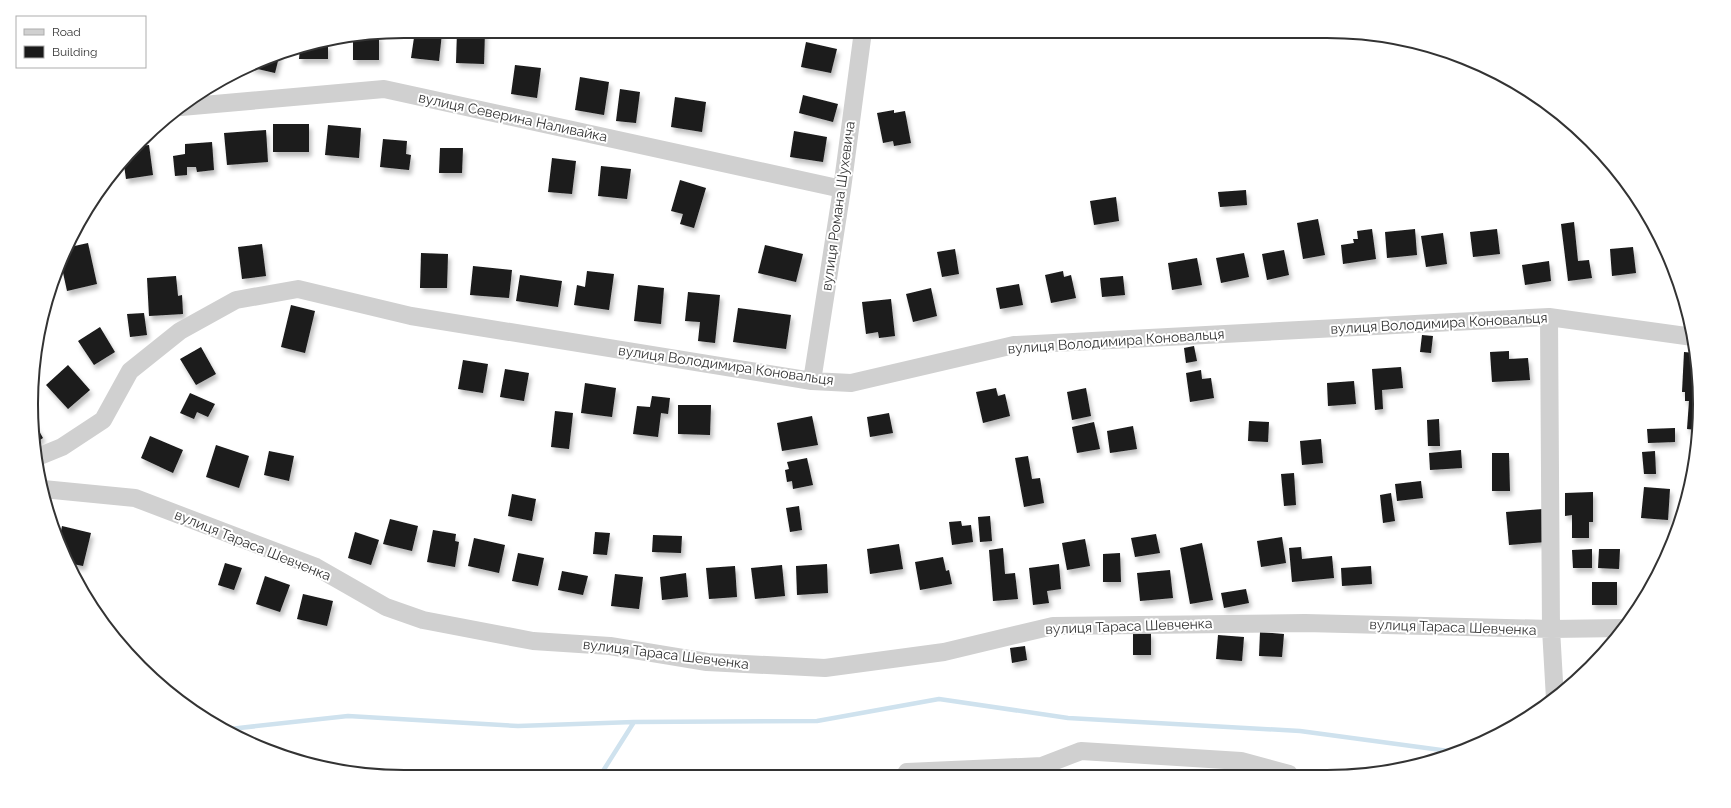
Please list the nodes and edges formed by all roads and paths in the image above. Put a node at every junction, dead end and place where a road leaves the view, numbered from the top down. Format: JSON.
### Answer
{"nodes":[{"id":1,"x":862,"y":38,"type":"edge"},
{"id":2,"x":192,"y":106,"type":"edge"},
{"id":3,"x":842,"y":189,"type":"junction"},
{"id":4,"x":1549,"y":317,"type":"junction"},
{"id":5,"x":1687,"y":336,"type":"edge"},
{"id":6,"x":812,"y":381,"type":"junction"},
{"id":7,"x":42,"y":456,"type":"edge"},
{"id":8,"x":48,"y":489,"type":"edge"},
{"id":9,"x":1616,"y":628,"type":"edge"},
{"id":10,"x":1551,"y":629,"type":"junction"},
{"id":11,"x":1554,"y":690,"type":"edge"},
{"id":12,"x":974,"y":770,"type":"edge"},
{"id":13,"x":1276,"y":770,"type":"edge"}],
"edges":[{"from":1,"to":3,"type":"street","name":"вулиця Романа Шухевича"},
{"from":2,"to":3,"type":"street","name":"вулиця Северина Наливайка"},
{"from":3,"to":6,"type":"street","name":"вулиця Романа Шухевича"},
{"from":4,"to":5,"type":"street","name":"вулиця Володимира Коновальця"},
{"from":4,"to":6,"type":"street","name":"вулиця Володимира Коновальця"},
{"from":4,"to":10,"type":"street"},
{"from":6,"to":7,"type":"street","name":"вулиця Володимира Коновальця"},
{"from":8,"to":10,"type":"street","name":"вулиця Тараса Шевченка"},
{"from":9,"to":10,"type":"street","name":"вулиця Тараса Шевченка"},
{"from":10,"to":11,"type":"street"},
{"from":12,"to":13,"type":"street"}]}
